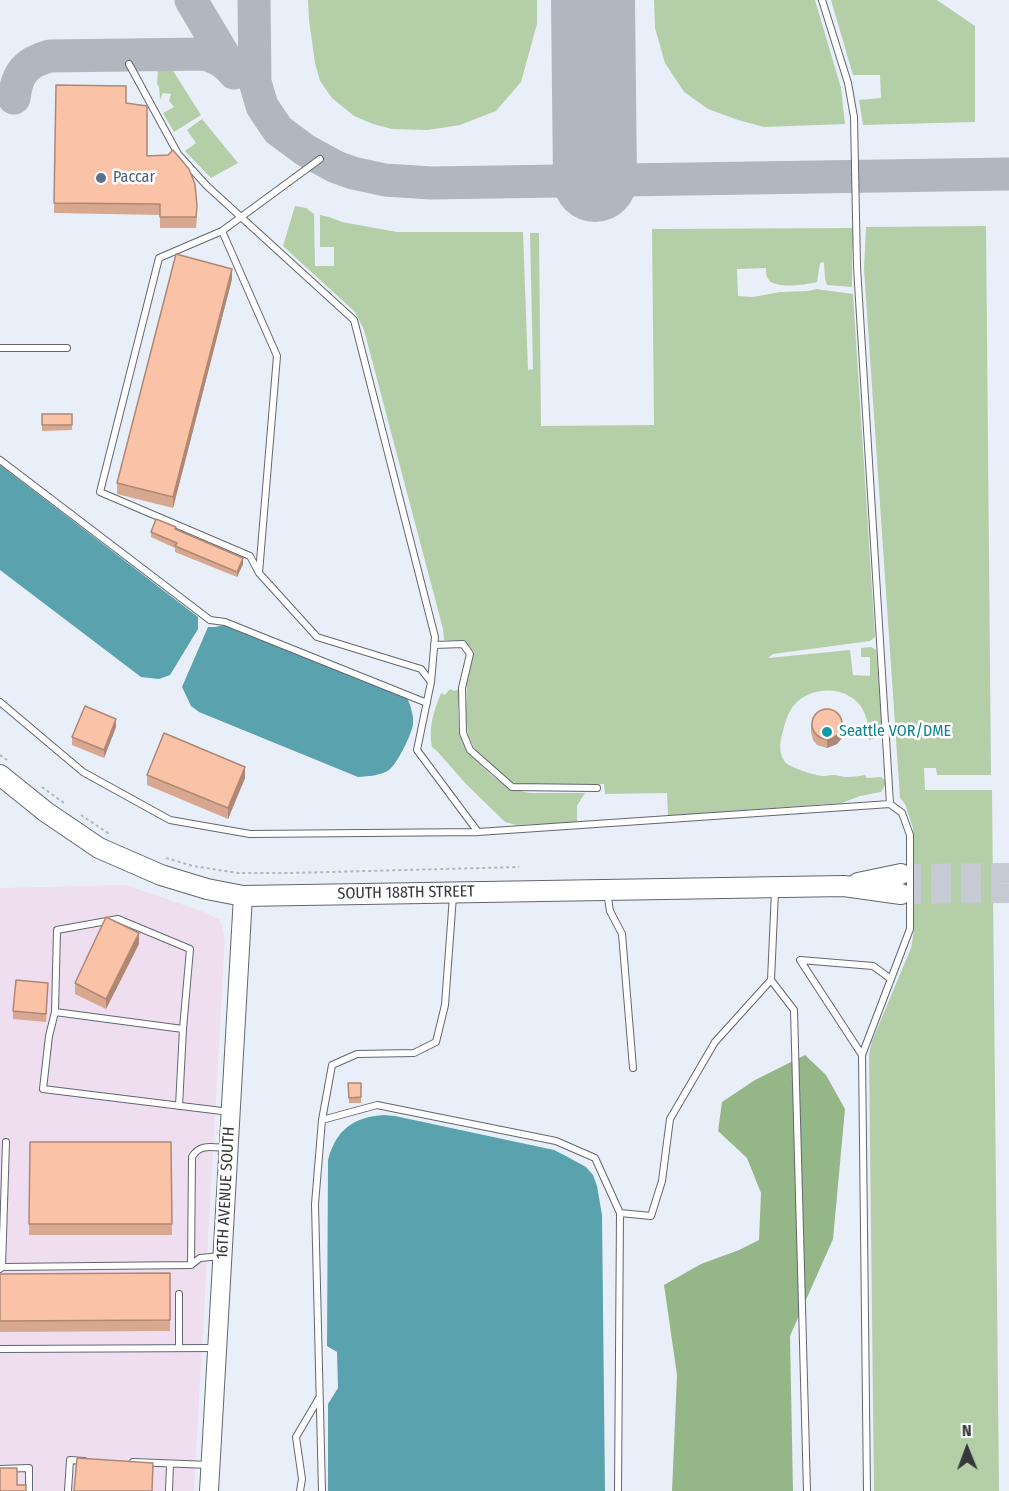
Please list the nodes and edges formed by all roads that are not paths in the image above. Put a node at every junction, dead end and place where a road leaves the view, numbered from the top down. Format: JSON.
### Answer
{"nodes":[{"id":1,"x":822,"y":0,"type":"edge"},
{"id":2,"x":129,"y":64,"type":"dead end"},
{"id":3,"x":320,"y":159,"type":"dead end"},
{"id":4,"x":241,"y":217,"type":"junction"},
{"id":5,"x":222,"y":231,"type":"junction"},
{"id":6,"x":0,"y":348,"type":"edge"},
{"id":7,"x":67,"y":348,"type":"dead end"},
{"id":8,"x":0,"y":460,"type":"edge"},
{"id":9,"x":259,"y":573,"type":"junction"},
{"id":10,"x":434,"y":645,"type":"junction"},
{"id":11,"x":431,"y":682,"type":"junction"},
{"id":12,"x":0,"y":702,"type":"edge"},
{"id":13,"x":427,"y":703,"type":"junction"},
{"id":14,"x":4,"y":768,"type":"edge"},
{"id":15,"x":597,"y":788,"type":"dead end"},
{"id":16,"x":890,"y":804,"type":"junction"},
{"id":17,"x":478,"y":832,"type":"junction"},
{"id":18,"x":901,"y":884,"type":"tunnel mouth"},
{"id":19,"x":775,"y":887,"type":"junction"},
{"id":20,"x":607,"y":890,"type":"junction"},
{"id":21,"x":453,"y":892,"type":"junction"},
{"id":22,"x":243,"y":896,"type":"junction"},
{"id":23,"x":891,"y":979,"type":"junction"},
{"id":24,"x":771,"y":980,"type":"junction"},
{"id":25,"x":55,"y":1012,"type":"junction"},
{"id":26,"x":183,"y":1029,"type":"junction"},
{"id":27,"x":862,"y":1055,"type":"junction"},
{"id":28,"x":633,"y":1068,"type":"dead end"},
{"id":29,"x":179,"y":1106,"type":"junction"},
{"id":30,"x":230,"y":1112,"type":"junction"},
{"id":31,"x":322,"y":1120,"type":"junction"},
{"id":32,"x":6,"y":1142,"type":"dead end"},
{"id":33,"x":228,"y":1148,"type":"junction"},
{"id":34,"x":620,"y":1213,"type":"junction"},
{"id":35,"x":1,"y":1254,"type":"edge"},
{"id":36,"x":222,"y":1256,"type":"junction"},
{"id":37,"x":191,"y":1265,"type":"junction"},
{"id":38,"x":1,"y":1268,"type":"edge"},
{"id":39,"x":179,"y":1294,"type":"dead end"},
{"id":40,"x":0,"y":1348,"type":"edge"},
{"id":41,"x":179,"y":1348,"type":"junction"},
{"id":42,"x":217,"y":1348,"type":"junction"},
{"id":43,"x":320,"y":1397,"type":"junction"},
{"id":44,"x":93,"y":1461,"type":"edge"},
{"id":45,"x":126,"y":1462,"type":"edge"},
{"id":46,"x":170,"y":1464,"type":"junction"},
{"id":47,"x":210,"y":1465,"type":"junction"},
{"id":48,"x":0,"y":1469,"type":"edge"},
{"id":49,"x":29,"y":1491,"type":"edge"},
{"id":50,"x":68,"y":1491,"type":"edge"},
{"id":51,"x":169,"y":1491,"type":"edge"},
{"id":52,"x":209,"y":1491,"type":"edge"},
{"id":53,"x":300,"y":1491,"type":"edge"},
{"id":54,"x":322,"y":1491,"type":"edge"},
{"id":55,"x":618,"y":1491,"type":"edge"},
{"id":56,"x":807,"y":1491,"type":"edge"},
{"id":57,"x":867,"y":1491,"type":"edge"}],
"edges":[{"from":1,"to":16,"type":"lane"},
{"from":2,"to":4,"type":"lane"},
{"from":3,"to":4,"type":"lane"},
{"from":4,"to":5,"type":"lane"},
{"from":4,"to":10,"type":"lane"},
{"from":5,"to":9,"type":"lane"},
{"from":5,"to":9,"type":"lane"},
{"from":6,"to":7,"type":"lane"},
{"from":8,"to":13,"type":"lane"},
{"from":9,"to":11,"type":"lane"},
{"from":10,"to":11,"type":"lane"},
{"from":10,"to":15,"type":"lane"},
{"from":11,"to":13,"type":"lane"},
{"from":12,"to":17,"type":"lane"},
{"from":13,"to":17,"type":"lane"},
{"from":14,"to":22,"type":"main road","name":"SOUTH 188TH STREET"},
{"from":16,"to":17,"type":"lane"},
{"from":16,"to":23,"type":"lane"},
{"from":18,"to":19,"type":"main road","name":"SOUTH 188TH STREET"},
{"from":19,"to":20,"type":"main road","name":"SOUTH 188TH STREET"},
{"from":19,"to":24,"type":"lane"},
{"from":20,"to":21,"type":"main road","name":"SOUTH 188TH STREET"},
{"from":20,"to":28,"type":"lane"},
{"from":21,"to":22,"type":"main road","name":"SOUTH 188TH STREET"},
{"from":21,"to":31,"type":"lane"},
{"from":22,"to":30,"type":"street","name":"16TH AVENUE SOUTH"},
{"from":23,"to":27,"type":"lane"},
{"from":23,"to":27,"type":"lane"},
{"from":24,"to":34,"type":"lane"},
{"from":24,"to":56,"type":"lane"},
{"from":25,"to":26,"type":"lane"},
{"from":25,"to":26,"type":"lane"},
{"from":25,"to":29,"type":"lane"},
{"from":26,"to":29,"type":"lane"},
{"from":27,"to":57,"type":"lane"},
{"from":29,"to":30,"type":"lane"},
{"from":30,"to":33,"type":"street","name":"16TH AVENUE SOUTH"},
{"from":31,"to":34,"type":"lane"},
{"from":31,"to":43,"type":"lane"},
{"from":32,"to":35,"type":"lane"},
{"from":33,"to":36,"type":"street","name":"16TH AVENUE SOUTH"},
{"from":33,"to":37,"type":"lane"},
{"from":34,"to":55,"type":"lane"},
{"from":35,"to":38,"type":"lane"},
{"from":36,"to":37,"type":"lane"},
{"from":36,"to":42,"type":"street","name":"16TH AVENUE SOUTH"},
{"from":37,"to":38,"type":"lane"},
{"from":39,"to":41,"type":"lane"},
{"from":40,"to":41,"type":"lane"},
{"from":41,"to":42,"type":"lane"},
{"from":42,"to":47,"type":"street","name":"16TH AVENUE SOUTH"},
{"from":43,"to":53,"type":"lane"},
{"from":43,"to":54,"type":"lane"},
{"from":44,"to":50,"type":"lane"},
{"from":45,"to":46,"type":"lane"},
{"from":46,"to":47,"type":"lane"},
{"from":46,"to":51,"type":"lane"},
{"from":47,"to":52,"type":"street","name":"16TH AVENUE SOUTH"},
{"from":48,"to":49,"type":"lane"}]}
